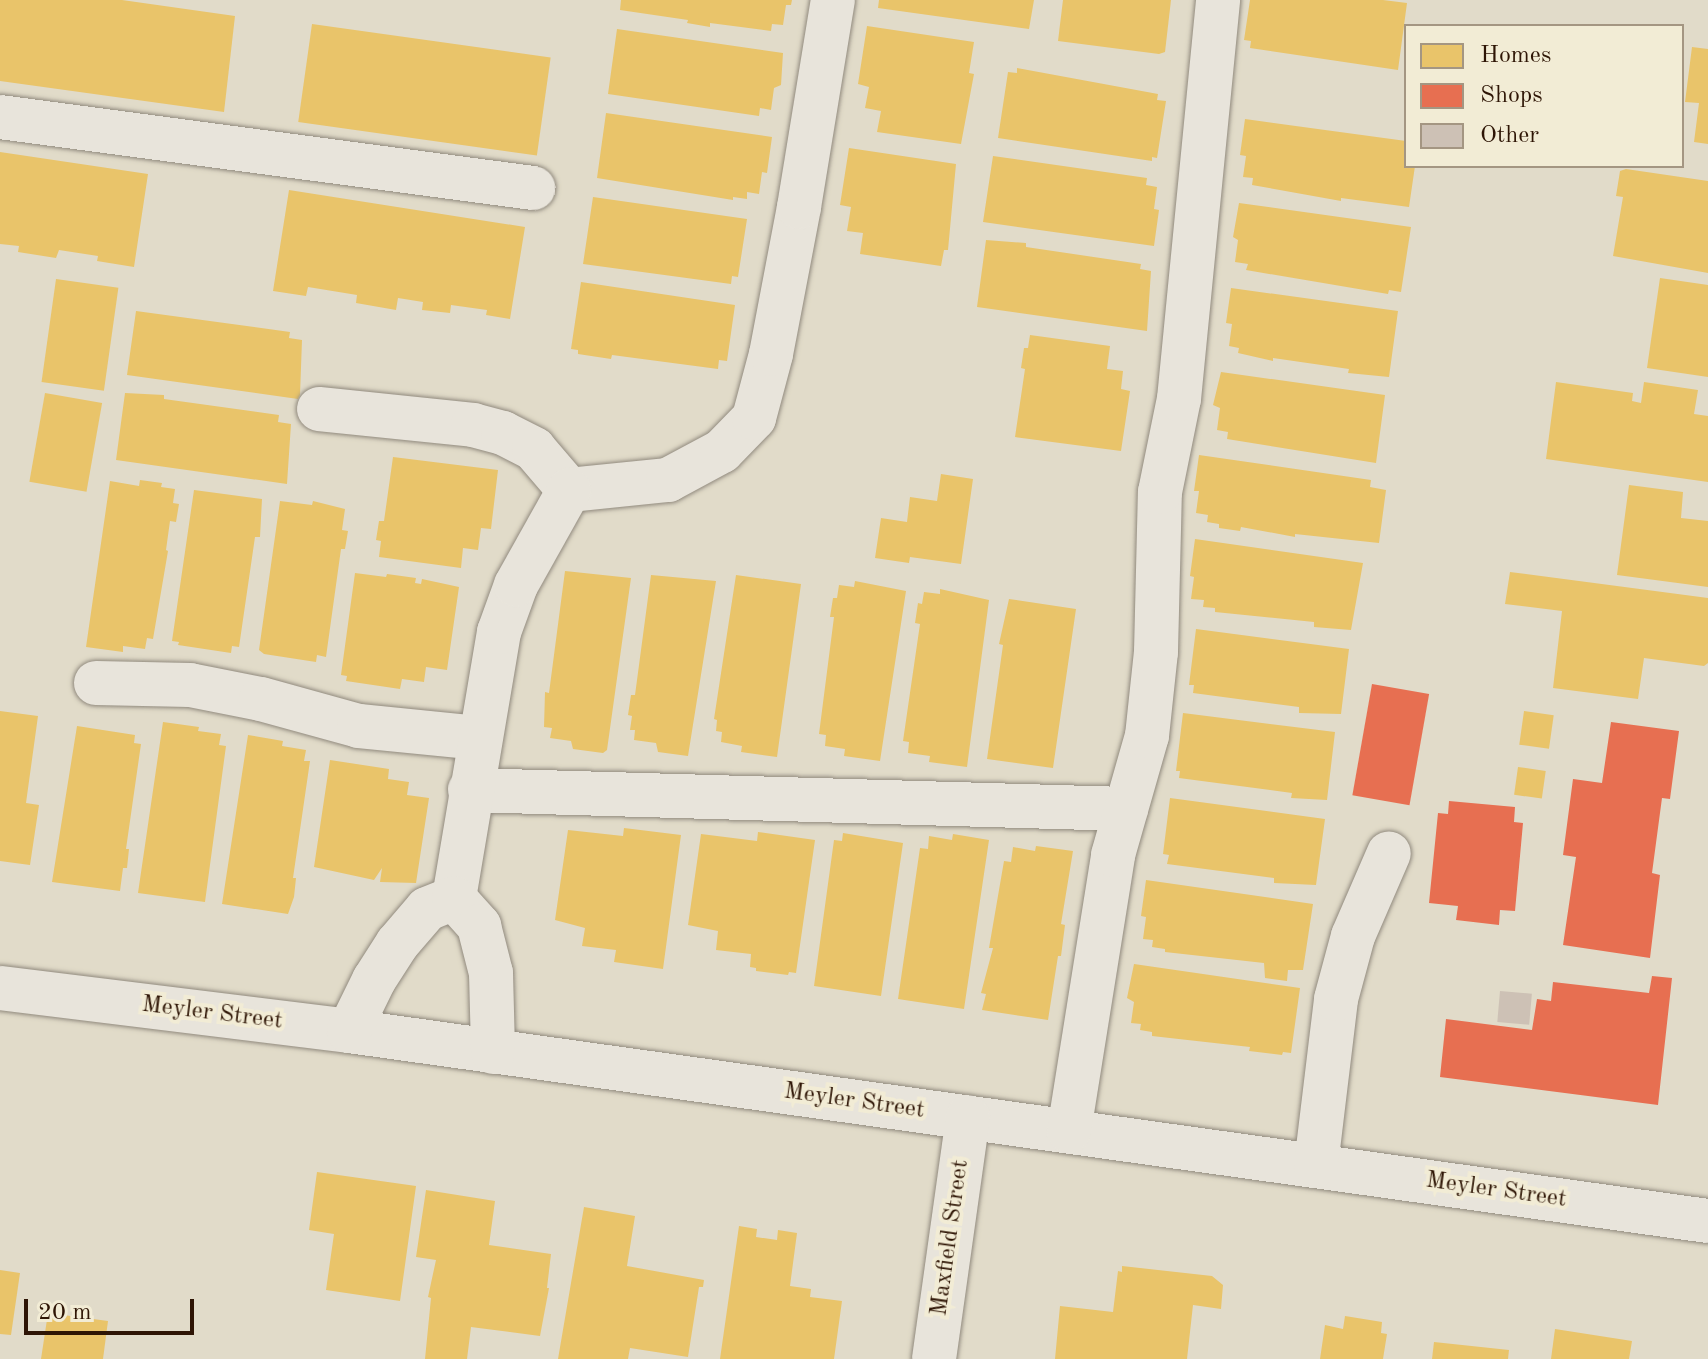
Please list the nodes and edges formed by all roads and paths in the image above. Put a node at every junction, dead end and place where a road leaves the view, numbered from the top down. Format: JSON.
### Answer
{"nodes":[{"id":1,"x":833,"y":0,"type":"edge"},
{"id":2,"x":1218,"y":0,"type":"edge"},
{"id":3,"x":0,"y":117,"type":"edge"},
{"id":4,"x":533,"y":188,"type":"dead end"},
{"id":5,"x":319,"y":409,"type":"dead end"},
{"id":6,"x":569,"y":490,"type":"junction"},
{"id":7,"x":96,"y":683,"type":"dead end"},
{"id":8,"x":480,"y":738,"type":"junction"},
{"id":9,"x":470,"y":790,"type":"junction"},
{"id":10,"x":1126,"y":809,"type":"junction"},
{"id":11,"x":1389,"y":853,"type":"dead end"},
{"id":12,"x":454,"y":898,"type":"junction"},
{"id":13,"x":0,"y":988,"type":"edge"},
{"id":14,"x":349,"y":1031,"type":"junction"},
{"id":15,"x":493,"y":1052,"type":"junction"},
{"id":16,"x":968,"y":1117,"type":"junction"},
{"id":17,"x":1069,"y":1131,"type":"junction"},
{"id":18,"x":1316,"y":1165,"type":"junction"},
{"id":19,"x":1708,"y":1221,"type":"edge"},
{"id":20,"x":934,"y":1359,"type":"edge"}],
"edges":[{"from":1,"to":6,"type":"street"},
{"from":2,"to":10,"type":"street"},
{"from":3,"to":4,"type":"street"},
{"from":5,"to":6,"type":"street"},
{"from":6,"to":8,"type":"street"},
{"from":7,"to":8,"type":"street"},
{"from":8,"to":9,"type":"street"},
{"from":9,"to":10,"type":"street"},
{"from":9,"to":12,"type":"street"},
{"from":10,"to":17,"type":"street"},
{"from":11,"to":18,"type":"street"},
{"from":12,"to":14,"type":"street"},
{"from":12,"to":15,"type":"street"},
{"from":13,"to":14,"type":"street","name":"Meyler Street"},
{"from":14,"to":15,"type":"street","name":"Meyler Street"},
{"from":15,"to":16,"type":"street","name":"Meyler Street"},
{"from":16,"to":17,"type":"street","name":"Meyler Street"},
{"from":16,"to":20,"type":"street","name":"Maxfield Street"},
{"from":17,"to":18,"type":"street","name":"Meyler Street"},
{"from":18,"to":19,"type":"street","name":"Meyler Street"}]}
